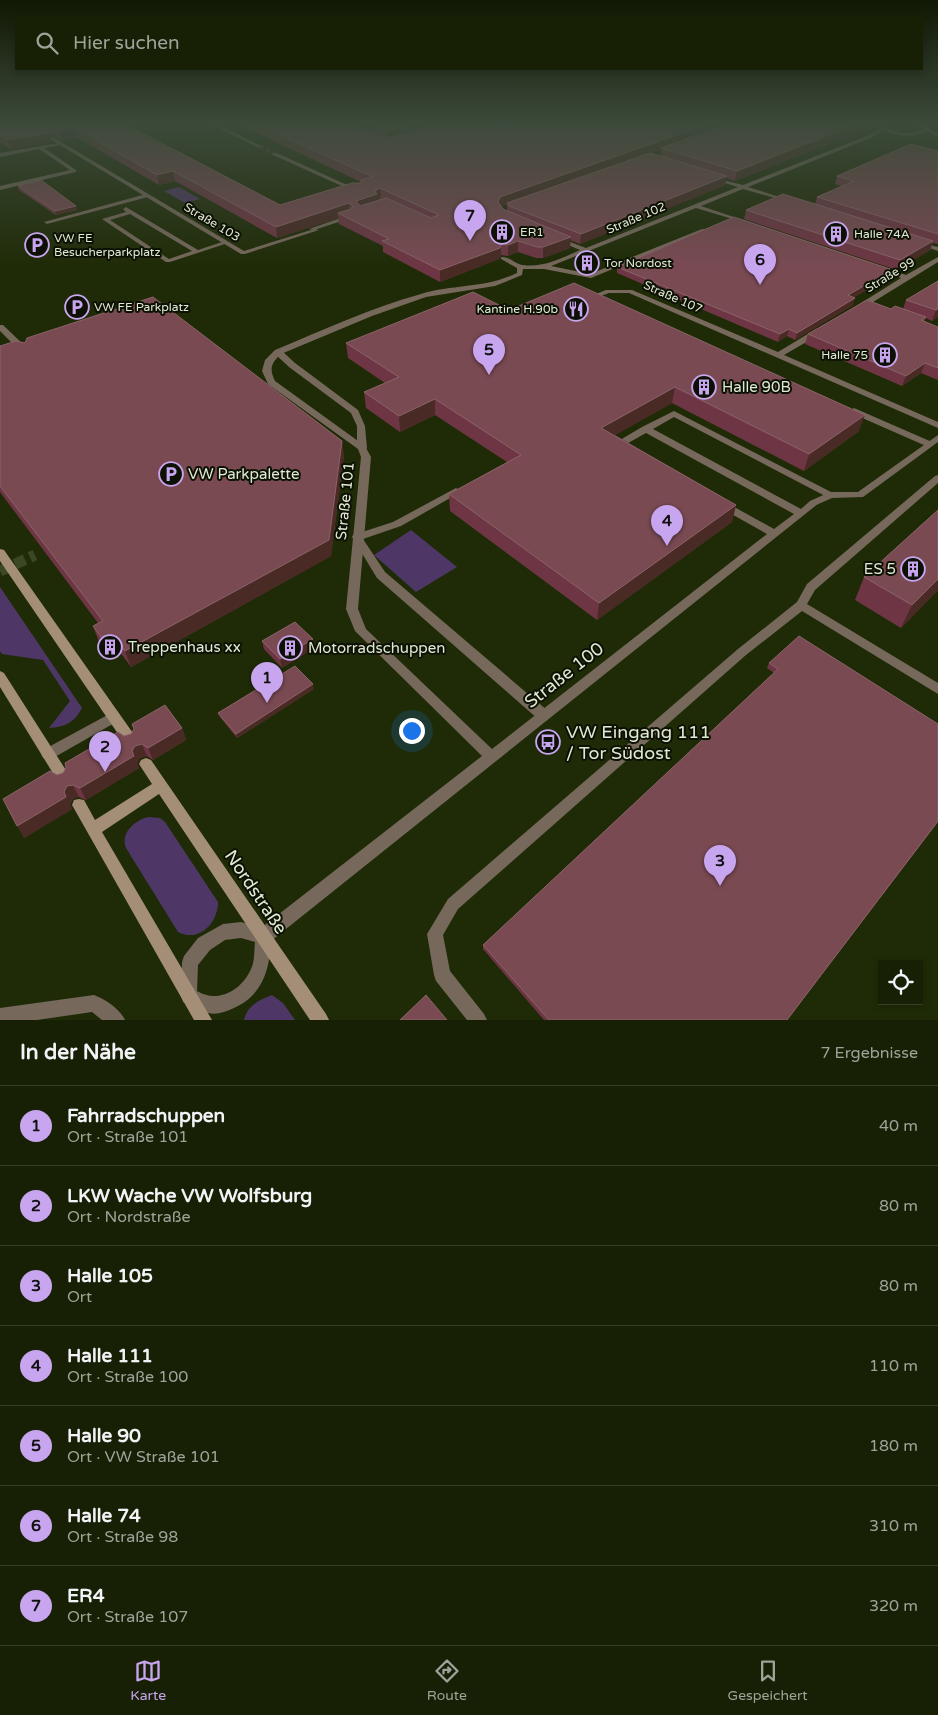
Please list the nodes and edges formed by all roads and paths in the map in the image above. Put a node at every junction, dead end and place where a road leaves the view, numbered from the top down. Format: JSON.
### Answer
{"nodes":[{"id":1,"x":71,"y":172,"type":"edge"},
{"id":2,"x":105,"y":172,"type":"edge"},
{"id":3,"x":313,"y":172,"type":"edge"},
{"id":4,"x":782,"y":172,"type":"edge"},
{"id":5,"x":706,"y":176,"type":"edge"},
{"id":6,"x":743,"y":187,"type":"junction"},
{"id":7,"x":0,"y":188,"type":"edge"},
{"id":8,"x":358,"y":192,"type":"edge"},
{"id":9,"x":146,"y":196,"type":"junction"},
{"id":10,"x":781,"y":199,"type":"junction"},
{"id":11,"x":773,"y":202,"type":"edge"},
{"id":12,"x":790,"y":202,"type":"edge"},
{"id":13,"x":117,"y":203,"type":"junction"},
{"id":14,"x":695,"y":206,"type":"junction"},
{"id":15,"x":131,"y":212,"type":"junction"},
{"id":16,"x":741,"y":216,"type":"dead end"},
{"id":17,"x":350,"y":217,"type":"edge"},
{"id":18,"x":733,"y":219,"type":"junction"},
{"id":19,"x":47,"y":222,"type":"dead end"},
{"id":20,"x":305,"y":225,"type":"edge"},
{"id":21,"x":752,"y":225,"type":"edge"},
{"id":22,"x":712,"y":226,"type":"edge"},
{"id":23,"x":314,"y":230,"type":"junction"},
{"id":24,"x":550,"y":235,"type":"edge"},
{"id":25,"x":910,"y":240,"type":"edge"},
{"id":26,"x":225,"y":243,"type":"junction"},
{"id":27,"x":938,"y":249,"type":"edge"},
{"id":28,"x":587,"y":251,"type":"junction"},
{"id":29,"x":197,"y":252,"type":"junction"},
{"id":30,"x":503,"y":258,"type":"edge"},
{"id":31,"x":938,"y":259,"type":"edge"},
{"id":32,"x":871,"y":265,"type":"edge"},
{"id":33,"x":520,"y":267,"type":"junction"},
{"id":34,"x":544,"y":267,"type":"junction"},
{"id":35,"x":907,"y":278,"type":"junction"},
{"id":36,"x":603,"y":300,"type":"edge"},
{"id":37,"x":867,"y":302,"type":"junction"},
{"id":38,"x":875,"y":305,"type":"edge"},
{"id":39,"x":850,"y":312,"type":"edge"},
{"id":40,"x":0,"y":327,"type":"edge"},
{"id":41,"x":826,"y":327,"type":"edge"},
{"id":42,"x":278,"y":352,"type":"junction"},
{"id":43,"x":27,"y":353,"type":"edge"},
{"id":44,"x":777,"y":356,"type":"junction"},
{"id":45,"x":841,"y":405,"type":"edge"},
{"id":46,"x":938,"y":425,"type":"edge"},
{"id":47,"x":645,"y":429,"type":"junction"},
{"id":48,"x":938,"y":438,"type":"edge"},
{"id":49,"x":929,"y":444,"type":"junction"},
{"id":50,"x":620,"y":447,"type":"edge"},
{"id":51,"x":362,"y":448,"type":"junction"},
{"id":52,"x":938,"y":478,"type":"edge"},
{"id":53,"x":456,"y":491,"type":"edge"},
{"id":54,"x":830,"y":495,"type":"junction"},
{"id":55,"x":717,"y":502,"type":"edge"},
{"id":56,"x":801,"y":513,"type":"junction"},
{"id":57,"x":774,"y":534,"type":"junction"},
{"id":58,"x":357,"y":537,"type":"junction"},
{"id":59,"x":0,"y":553,"type":"edge"},
{"id":60,"x":801,"y":605,"type":"junction"},
{"id":61,"x":0,"y":676,"type":"edge"},
{"id":62,"x":938,"y":689,"type":"edge"},
{"id":63,"x":543,"y":715,"type":"junction"},
{"id":64,"x":113,"y":717,"type":"junction"},
{"id":65,"x":130,"y":740,"type":"edge"},
{"id":66,"x":48,"y":754,"type":"junction"},
{"id":67,"x":491,"y":756,"type":"junction"},
{"id":68,"x":146,"y":764,"type":"dead end"},
{"id":69,"x":64,"y":779,"type":"edge"},
{"id":70,"x":160,"y":786,"type":"junction"},
{"id":71,"x":79,"y":805,"type":"dead end"},
{"id":72,"x":94,"y":829,"type":"junction"},
{"id":73,"x":262,"y":937,"type":"junction"},
{"id":74,"x":189,"y":996,"type":"junction"},
{"id":75,"x":0,"y":1018,"type":"edge"},
{"id":76,"x":116,"y":1020,"type":"edge"},
{"id":77,"x":204,"y":1020,"type":"edge"},
{"id":78,"x":320,"y":1020,"type":"edge"},
{"id":79,"x":478,"y":1020,"type":"edge"}],
"edges":[{"from":1,"to":7,"type":"street"},
{"from":2,"to":9,"type":"street","name":"Straße 103"},
{"from":3,"to":8,"type":"street"},
{"from":4,"to":6,"type":"street","name":"Straße 102"},
{"from":5,"to":6,"type":"street"},
{"from":6,"to":10,"type":"street"},
{"from":6,"to":14,"type":"street","name":"Straße 102"},
{"from":9,"to":13,"type":"street"},
{"from":9,"to":26,"type":"street","name":"Straße 103"},
{"from":10,"to":11,"type":"street"},
{"from":10,"to":12,"type":"street"},
{"from":13,"to":15,"type":"street"},
{"from":13,"to":19,"type":"street"},
{"from":14,"to":18,"type":"street"},
{"from":14,"to":28,"type":"street","name":"Straße 102"},
{"from":15,"to":29,"type":"street"},
{"from":15,"to":29,"type":"street"},
{"from":16,"to":18,"type":"street"},
{"from":17,"to":23,"type":"street","name":"Straße 103"},
{"from":18,"to":21,"type":"street"},
{"from":20,"to":23,"type":"street"},
{"from":22,"to":34,"type":"street"},
{"from":23,"to":26,"type":"street","name":"Straße 103"},
{"from":24,"to":28,"type":"street"},
{"from":25,"to":27,"type":"street"},
{"from":26,"to":29,"type":"street"},
{"from":28,"to":34,"type":"street","name":"Straße 102"},
{"from":30,"to":33,"type":"street"},
{"from":31,"to":35,"type":"street","name":"Straße 99"},
{"from":32,"to":35,"type":"street"},
{"from":33,"to":34,"type":"street","name":"Straße 102"},
{"from":33,"to":42,"type":"street"},
{"from":35,"to":37,"type":"street","name":"Straße 99"},
{"from":36,"to":44,"type":"street","name":"Straße 107"},
{"from":37,"to":38,"type":"street"},
{"from":37,"to":39,"type":"street","name":"Straße 99"},
{"from":40,"to":43,"type":"street"},
{"from":41,"to":44,"type":"street"},
{"from":42,"to":51,"type":"street"},
{"from":42,"to":51,"type":"street","name":"Straße 101"},
{"from":44,"to":46,"type":"street","name":"Straße 107"},
{"from":45,"to":49,"type":"street"},
{"from":47,"to":50,"type":"street"},
{"from":47,"to":54,"type":"street"},
{"from":47,"to":56,"type":"street"},
{"from":48,"to":49,"type":"street"},
{"from":49,"to":54,"type":"street"},
{"from":51,"to":58,"type":"street","name":"Straße 101"},
{"from":52,"to":60,"type":"street"},
{"from":53,"to":58,"type":"street"},
{"from":54,"to":56,"type":"street","name":"Straße 100"},
{"from":55,"to":57,"type":"street"},
{"from":56,"to":57,"type":"street","name":"Straße 100"},
{"from":57,"to":63,"type":"street","name":"Straße 100"},
{"from":58,"to":63,"type":"street"},
{"from":58,"to":67,"type":"street","name":"Straße 101"},
{"from":59,"to":64,"type":"street"},
{"from":60,"to":62,"type":"street"},
{"from":60,"to":79,"type":"street"},
{"from":61,"to":66,"type":"street"},
{"from":63,"to":67,"type":"street","name":"Straße 100"},
{"from":64,"to":65,"type":"street"},
{"from":64,"to":66,"type":"street"},
{"from":66,"to":69,"type":"street"},
{"from":67,"to":73,"type":"street","name":"Straße 100"},
{"from":68,"to":70,"type":"street","name":"Nordstraße"},
{"from":70,"to":72,"type":"street"},
{"from":70,"to":73,"type":"street","name":"Nordstraße"},
{"from":71,"to":72,"type":"street"},
{"from":72,"to":74,"type":"street"},
{"from":73,"to":74,"type":"street"},
{"from":73,"to":74,"type":"street"},
{"from":73,"to":78,"type":"street","name":"Nordstraße"},
{"from":74,"to":77,"type":"street"},
{"from":75,"to":76,"type":"street"}]}
